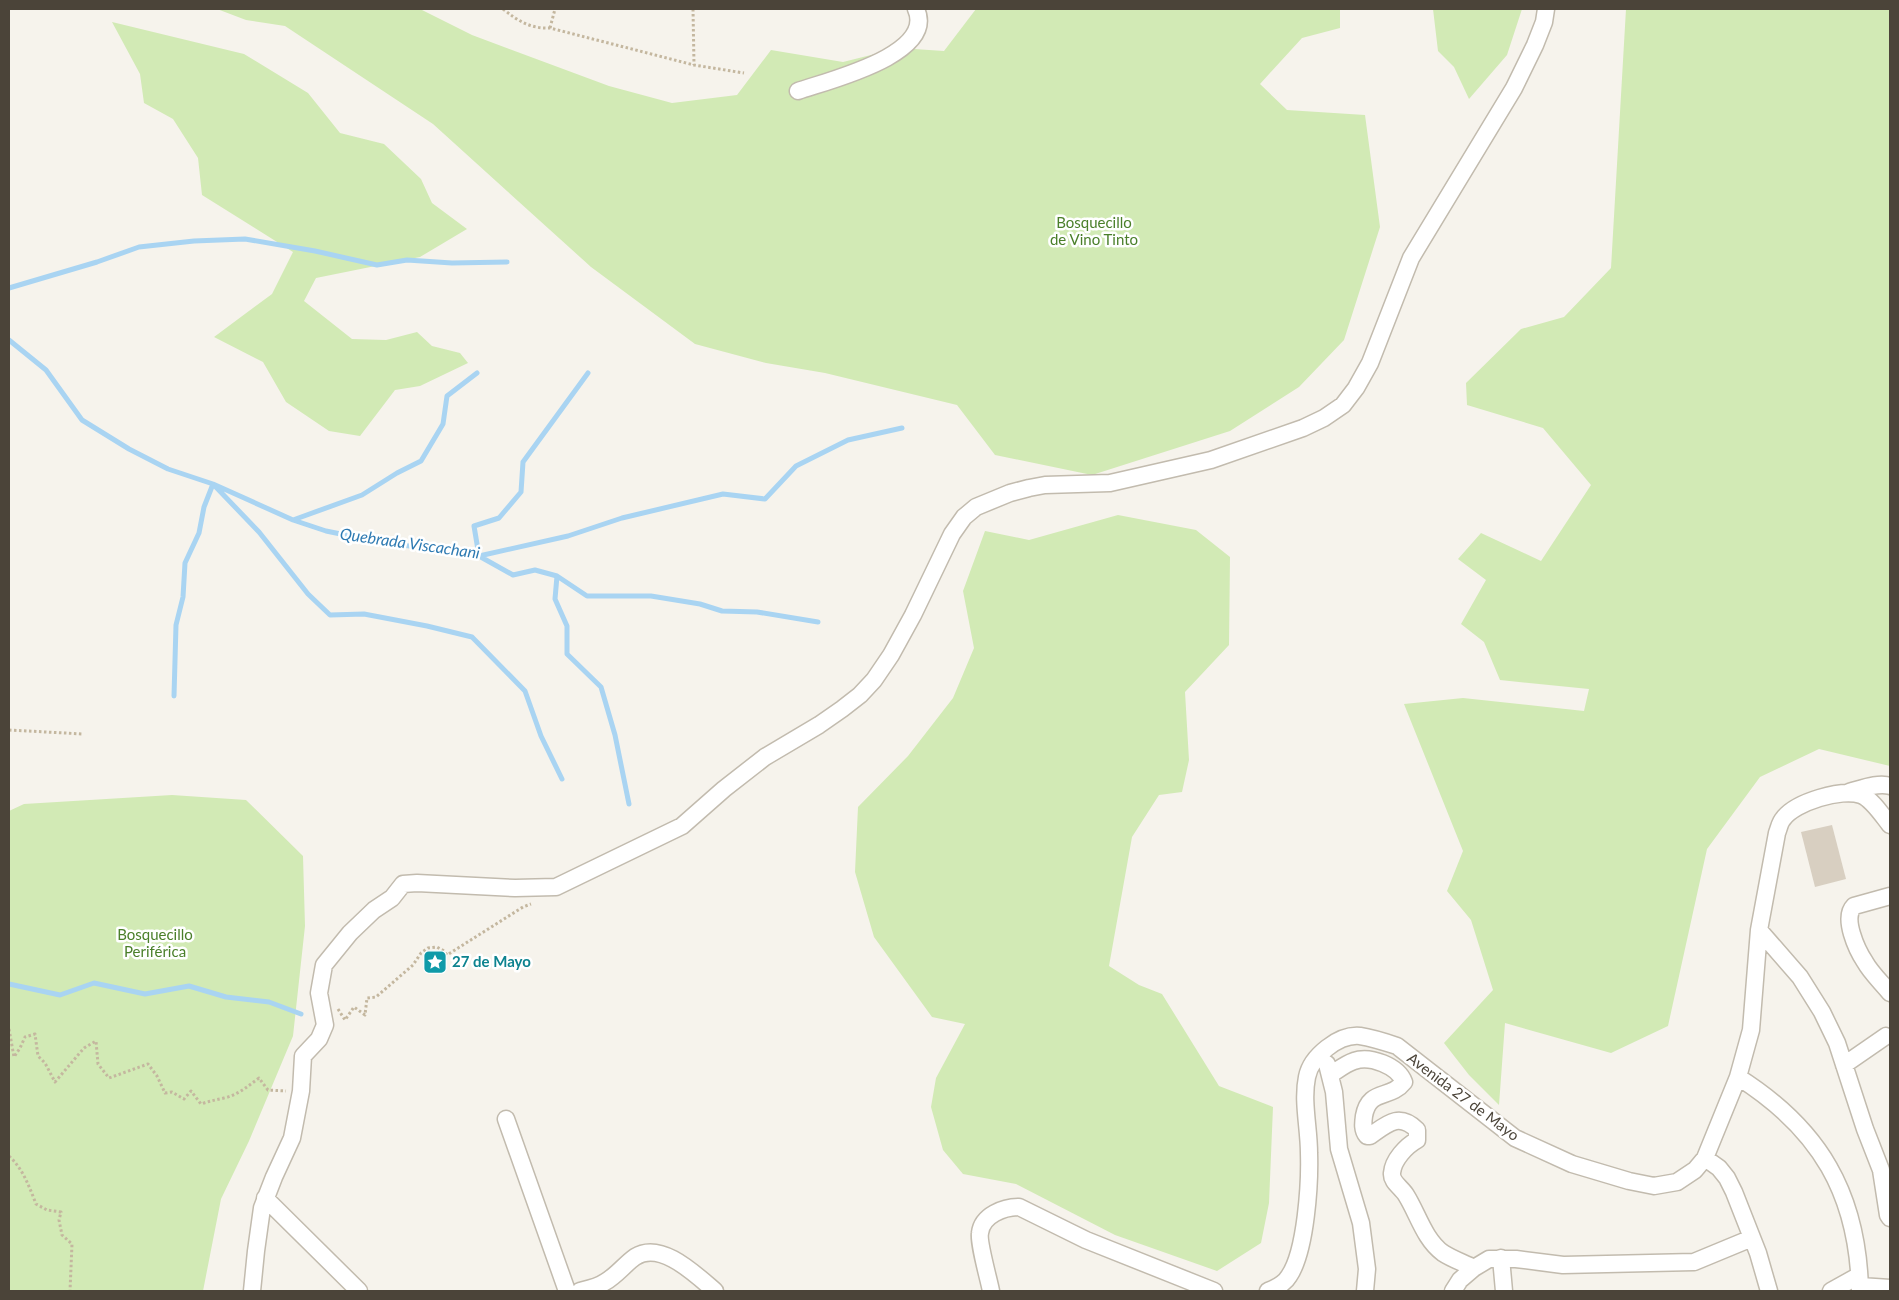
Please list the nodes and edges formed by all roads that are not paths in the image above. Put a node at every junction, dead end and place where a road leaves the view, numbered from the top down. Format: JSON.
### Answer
{"nodes":[{"id":1,"x":916,"y":9,"type":"edge"},
{"id":2,"x":1546,"y":9,"type":"edge"},
{"id":3,"x":798,"y":91,"type":"dead end"},
{"id":4,"x":1890,"y":786,"type":"edge"},
{"id":5,"x":1849,"y":792,"type":"junction"},
{"id":6,"x":1890,"y":825,"type":"edge"},
{"id":7,"x":1890,"y":896,"type":"edge"},
{"id":8,"x":1760,"y":930,"type":"junction"},
{"id":9,"x":1890,"y":993,"type":"edge"},
{"id":10,"x":1889,"y":1040,"type":"edge"},
{"id":11,"x":1324,"y":1049,"type":"junction"},
{"id":12,"x":1844,"y":1065,"type":"junction"},
{"id":13,"x":1330,"y":1075,"type":"junction"},
{"id":14,"x":1738,"y":1077,"type":"junction"},
{"id":15,"x":506,"y":1119,"type":"dead end"},
{"id":16,"x":1705,"y":1158,"type":"junction"},
{"id":17,"x":265,"y":1198,"type":"junction"},
{"id":18,"x":1890,"y":1218,"type":"edge"},
{"id":19,"x":1752,"y":1238,"type":"junction"},
{"id":20,"x":1501,"y":1258,"type":"junction"},
{"id":21,"x":1474,"y":1268,"type":"junction"},
{"id":22,"x":1859,"y":1284,"type":"edge"},
{"id":23,"x":1890,"y":1288,"type":"edge"},
{"id":24,"x":1274,"y":1290,"type":"edge"},
{"id":25,"x":252,"y":1291,"type":"edge"},
{"id":26,"x":359,"y":1291,"type":"edge"},
{"id":27,"x":567,"y":1291,"type":"edge"},
{"id":28,"x":580,"y":1291,"type":"edge"},
{"id":29,"x":715,"y":1291,"type":"edge"},
{"id":30,"x":991,"y":1291,"type":"edge"},
{"id":31,"x":1214,"y":1291,"type":"edge"},
{"id":32,"x":1365,"y":1291,"type":"edge"},
{"id":33,"x":1452,"y":1291,"type":"edge"},
{"id":34,"x":1504,"y":1291,"type":"edge"},
{"id":35,"x":1769,"y":1291,"type":"edge"},
{"id":36,"x":1831,"y":1291,"type":"edge"}],
"edges":[{"from":1,"to":3,"type":"street"},
{"from":2,"to":17,"type":"street"},
{"from":4,"to":5,"type":"street","name":"Avenida 27 de Mayo"},
{"from":5,"to":6,"type":"street"},
{"from":5,"to":8,"type":"street","name":"Avenida 27 de Mayo"},
{"from":7,"to":9,"type":"street"},
{"from":8,"to":12,"type":"street"},
{"from":8,"to":14,"type":"street","name":"Avenida 27 de Mayo"},
{"from":10,"to":12,"type":"street"},
{"from":11,"to":13,"type":"street"},
{"from":11,"to":16,"type":"street","name":"Avenida 27 de Mayo"},
{"from":11,"to":24,"type":"street","name":"Avenida 27 de Mayo"},
{"from":12,"to":18,"type":"street"},
{"from":13,"to":21,"type":"street"},
{"from":13,"to":32,"type":"street"},
{"from":14,"to":16,"type":"street","name":"Avenida 27 de Mayo"},
{"from":14,"to":22,"type":"street"},
{"from":15,"to":27,"type":"street"},
{"from":16,"to":19,"type":"street"},
{"from":17,"to":25,"type":"street"},
{"from":17,"to":26,"type":"street"},
{"from":19,"to":20,"type":"street"},
{"from":19,"to":35,"type":"street"},
{"from":20,"to":21,"type":"street"},
{"from":20,"to":34,"type":"street"},
{"from":21,"to":33,"type":"street"},
{"from":22,"to":23,"type":"street"},
{"from":22,"to":36,"type":"street"},
{"from":28,"to":29,"type":"street"},
{"from":30,"to":31,"type":"street"}]}
